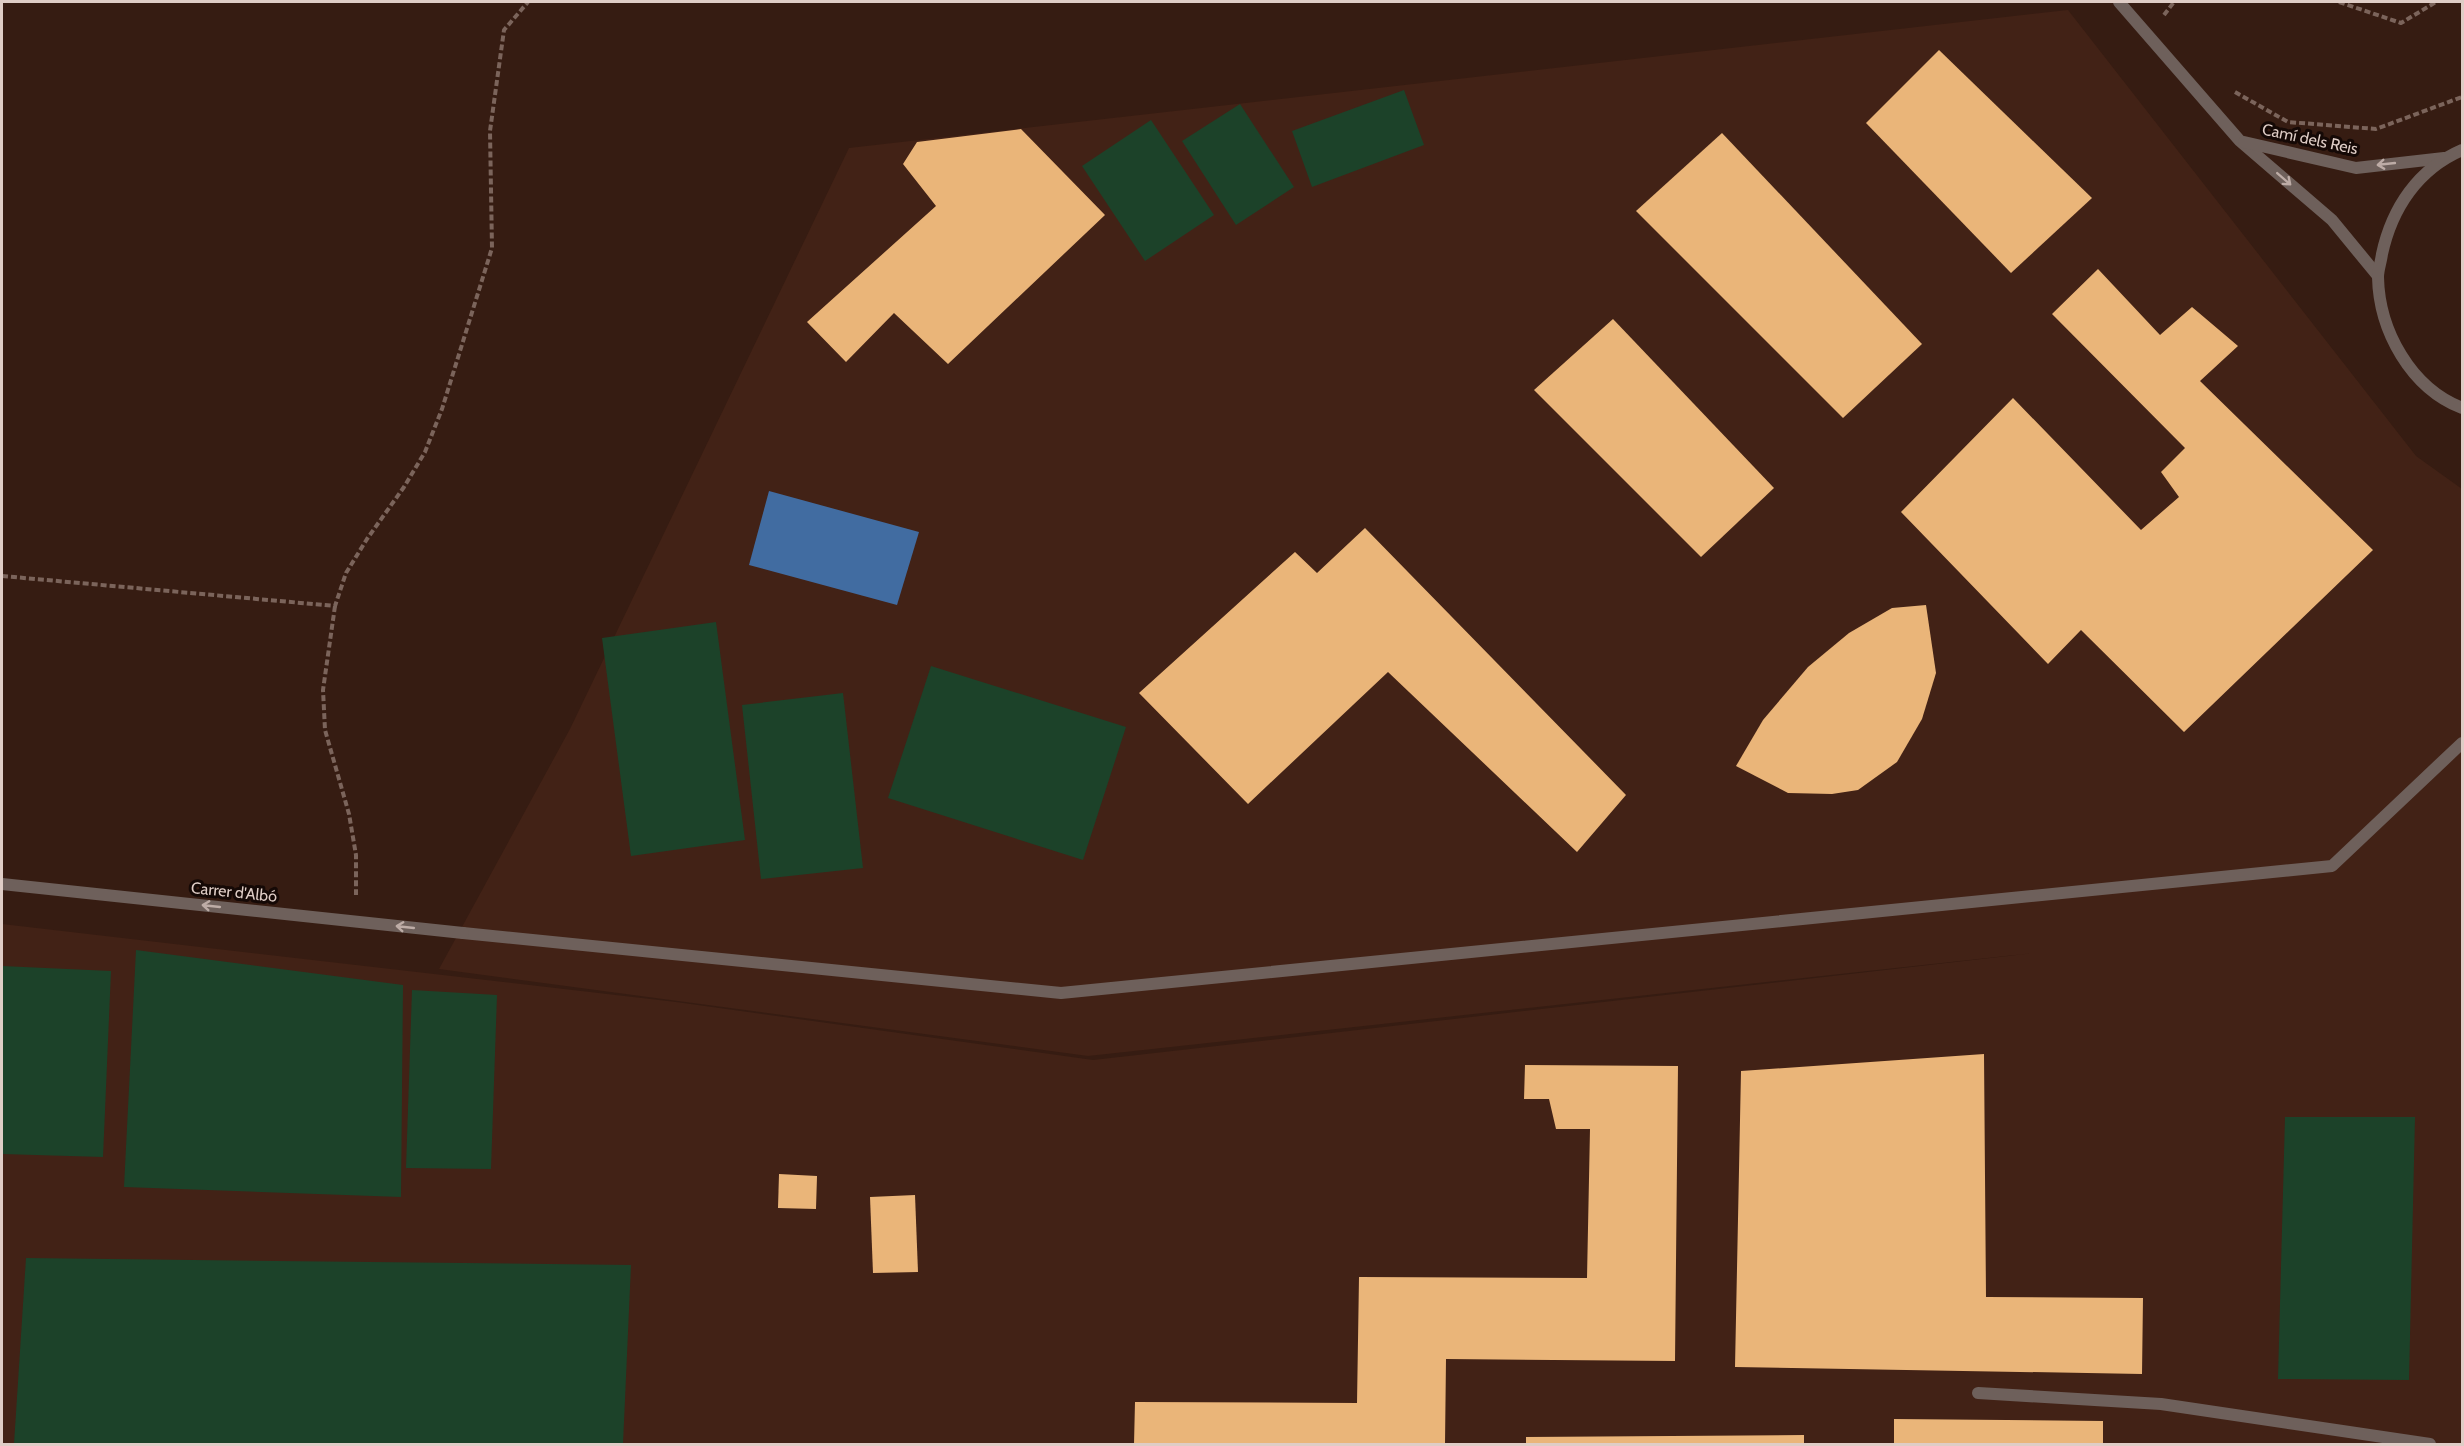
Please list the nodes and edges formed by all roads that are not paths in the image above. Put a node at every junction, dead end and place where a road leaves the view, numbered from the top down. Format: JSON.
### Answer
{"nodes":[{"id":1,"x":2119,"y":2,"type":"edge"},
{"id":2,"x":2240,"y":141,"type":"junction"},
{"id":3,"x":2463,"y":150,"type":"edge"},
{"id":4,"x":2444,"y":158,"type":"junction"},
{"id":5,"x":2378,"y":276,"type":"junction"},
{"id":6,"x":2463,"y":408,"type":"edge"},
{"id":7,"x":2463,"y":743,"type":"edge"},
{"id":8,"x":2,"y":884,"type":"edge"},
{"id":9,"x":1978,"y":1393,"type":"dead end"},
{"id":10,"x":2430,"y":1444,"type":"edge"}],
"edges":[{"from":1,"to":2,"type":"street","name":"Camí dels Reis"},
{"from":4,"to":2,"type":"street","name":"Camí dels Reis","one_way":true},
{"from":2,"to":5,"type":"street","name":"Camí dels Reis","one_way":true},
{"from":3,"to":4,"type":"street"},
{"from":4,"to":5,"type":"street"},
{"from":5,"to":6,"type":"street"},
{"from":7,"to":8,"type":"street","name":"Carrer d'Albó","one_way":true},
{"from":9,"to":10,"type":"street"}]}
